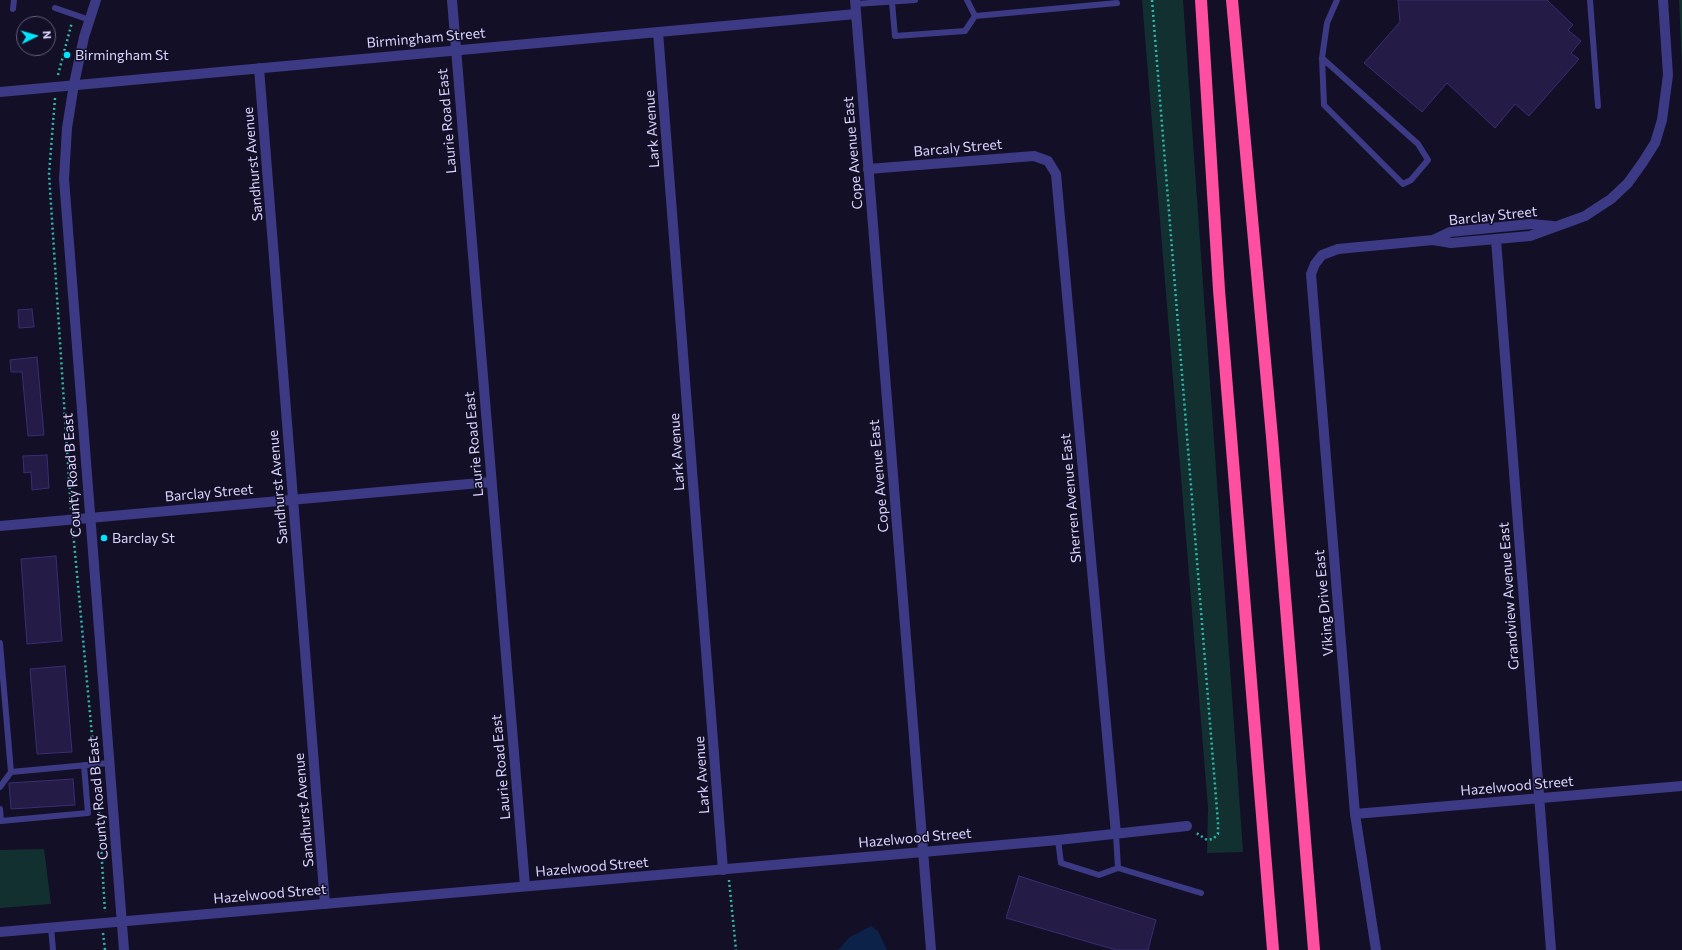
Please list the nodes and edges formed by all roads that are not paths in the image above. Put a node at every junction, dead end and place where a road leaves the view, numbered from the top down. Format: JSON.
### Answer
{"nodes":[{"id":1,"x":14,"y":0,"type":"edge"},
{"id":2,"x":96,"y":0,"type":"edge"},
{"id":3,"x":452,"y":0,"type":"edge"},
{"id":4,"x":915,"y":0,"type":"edge"},
{"id":5,"x":967,"y":0,"type":"edge"},
{"id":6,"x":1232,"y":0,"type":"edge"},
{"id":7,"x":1337,"y":0,"type":"edge"},
{"id":8,"x":1590,"y":0,"type":"edge"},
{"id":9,"x":1662,"y":0,"type":"edge"},
{"id":10,"x":892,"y":2,"type":"junction"},
{"id":11,"x":1117,"y":3,"type":"dead end"},
{"id":12,"x":1201,"y":3,"type":"edge"},
{"id":13,"x":855,"y":6,"type":"edge"},
{"id":14,"x":55,"y":8,"type":"dead end"},
{"id":15,"x":13,"y":9,"type":"dead end"},
{"id":16,"x":975,"y":16,"type":"junction"},
{"id":17,"x":90,"y":20,"type":"junction"},
{"id":18,"x":658,"y":32,"type":"junction"},
{"id":19,"x":456,"y":50,"type":"junction"},
{"id":20,"x":1322,"y":58,"type":"junction"},
{"id":21,"x":259,"y":68,"type":"junction"},
{"id":22,"x":74,"y":84,"type":"junction"},
{"id":23,"x":0,"y":92,"type":"edge"},
{"id":24,"x":1598,"y":106,"type":"dead end"},
{"id":25,"x":1048,"y":162,"type":"joint"},
{"id":26,"x":868,"y":170,"type":"junction"},
{"id":27,"x":1556,"y":226,"type":"junction"},
{"id":28,"x":1433,"y":240,"type":"junction"},
{"id":29,"x":1496,"y":240,"type":"junction"},
{"id":30,"x":1322,"y":255,"type":"joint"},
{"id":31,"x":491,"y":482,"type":"junction"},
{"id":32,"x":293,"y":500,"type":"junction"},
{"id":33,"x":90,"y":518,"type":"junction"},
{"id":34,"x":0,"y":526,"type":"edge"},
{"id":35,"x":0,"y":643,"type":"edge"},
{"id":36,"x":1,"y":670,"type":"edge"},
{"id":37,"x":109,"y":763,"type":"junction"},
{"id":38,"x":84,"y":765,"type":"junction"},
{"id":39,"x":11,"y":772,"type":"junction"},
{"id":40,"x":1682,"y":786,"type":"edge"},
{"id":41,"x":0,"y":787,"type":"edge"},
{"id":42,"x":1539,"y":799,"type":"junction"},
{"id":43,"x":0,"y":809,"type":"edge"},
{"id":44,"x":1355,"y":814,"type":"junction"},
{"id":45,"x":1187,"y":826,"type":"road end"},
{"id":46,"x":1116,"y":834,"type":"junction"},
{"id":47,"x":1058,"y":840,"type":"junction"},
{"id":48,"x":923,"y":852,"type":"junction"},
{"id":49,"x":1118,"y":868,"type":"junction"},
{"id":50,"x":724,"y":870,"type":"junction"},
{"id":51,"x":524,"y":886,"type":"junction"},
{"id":52,"x":1201,"y":893,"type":"dead end"},
{"id":53,"x":325,"y":904,"type":"junction"},
{"id":54,"x":121,"y":921,"type":"junction"},
{"id":55,"x":51,"y":927,"type":"junction"},
{"id":56,"x":0,"y":932,"type":"edge"},
{"id":57,"x":53,"y":950,"type":"edge"},
{"id":58,"x":124,"y":950,"type":"edge"},
{"id":59,"x":931,"y":950,"type":"edge"},
{"id":60,"x":1273,"y":950,"type":"edge"},
{"id":61,"x":1314,"y":950,"type":"edge"},
{"id":62,"x":1376,"y":950,"type":"edge"},
{"id":63,"x":1551,"y":950,"type":"edge"}],
"edges":[{"from":1,"to":15,"type":"lane"},
{"from":2,"to":17,"type":"street","name":"County Road B East"},
{"from":3,"to":19,"type":"street","name":"Laurie Road East"},
{"from":4,"to":10,"type":"lane"},
{"from":5,"to":16,"type":"lane"},
{"from":6,"to":61,"type":"highway"},
{"from":7,"to":20,"type":"lane"},
{"from":8,"to":24,"type":"lane"},
{"from":9,"to":27,"type":"street","name":"Barclay Street"},
{"from":10,"to":13,"type":"lane"},
{"from":10,"to":16,"type":"lane"},
{"from":11,"to":16,"type":"lane"},
{"from":12,"to":60,"type":"highway"},
{"from":13,"to":18,"type":"street","name":"Birmingham Street"},
{"from":13,"to":26,"type":"street","name":"Cope Avenue East"},
{"from":14,"to":17,"type":"lane"},
{"from":17,"to":22,"type":"street","name":"County Road B East"},
{"from":18,"to":19,"type":"street","name":"Birmingham Street"},
{"from":18,"to":50,"type":"street","name":"Lark Avenue"},
{"from":19,"to":21,"type":"street","name":"Birmingham Street"},
{"from":19,"to":31,"type":"street","name":"Laurie Road East"},
{"from":20,"to":20,"type":"lane"},
{"from":21,"to":22,"type":"street","name":"Birmingham Street"},
{"from":21,"to":32,"type":"street","name":"Sandhurst Avenue"},
{"from":22,"to":23,"type":"street","name":"Birmingham Street"},
{"from":22,"to":33,"type":"street","name":"County Road B East"},
{"from":25,"to":26,"type":"street","name":"Barcaly Street"},
{"from":25,"to":46,"type":"street","name":"Sherren Avenue East"},
{"from":26,"to":48,"type":"street","name":"Cope Avenue East"},
{"from":27,"to":28,"type":"street","name":"Barclay Street"},
{"from":27,"to":29,"type":"street","name":"Barclay Street"},
{"from":28,"to":29,"type":"street","name":"Barclay Street"},
{"from":28,"to":30,"type":"street","name":"Barclay Street"},
{"from":29,"to":42,"type":"street","name":"Grandview Avenue East"},
{"from":30,"to":44,"type":"street","name":"Viking Drive East"},
{"from":31,"to":32,"type":"street","name":"Barclay Street"},
{"from":31,"to":51,"type":"street","name":"Laurie Road East"},
{"from":32,"to":33,"type":"street","name":"Barclay Street"},
{"from":32,"to":53,"type":"street","name":"Sandhurst Avenue"},
{"from":33,"to":34,"type":"street","name":"Barclay Street"},
{"from":33,"to":37,"type":"street","name":"County Road B East"},
{"from":35,"to":36,"type":"lane"},
{"from":36,"to":39,"type":"lane"},
{"from":37,"to":38,"type":"lane"},
{"from":37,"to":54,"type":"street","name":"County Road B East"},
{"from":38,"to":39,"type":"lane"},
{"from":38,"to":43,"type":"lane"},
{"from":39,"to":41,"type":"lane"},
{"from":40,"to":42,"type":"street","name":"Hazelwood Street"},
{"from":42,"to":44,"type":"street","name":"Hazelwood Street"},
{"from":42,"to":63,"type":"street","name":"Grandview Avenue East"},
{"from":44,"to":62,"type":"street","name":"Viking Drive East"},
{"from":45,"to":46,"type":"street","name":"Hazelwood Street"},
{"from":46,"to":47,"type":"street","name":"Hazelwood Street"},
{"from":46,"to":49,"type":"lane"},
{"from":47,"to":48,"type":"street","name":"Hazelwood Street"},
{"from":47,"to":49,"type":"lane"},
{"from":48,"to":50,"type":"street","name":"Hazelwood Street"},
{"from":48,"to":59,"type":"street","name":"Cope Avenue East"},
{"from":49,"to":52,"type":"lane"},
{"from":50,"to":51,"type":"street","name":"Hazelwood Street"},
{"from":51,"to":53,"type":"street","name":"Hazelwood Street"},
{"from":53,"to":54,"type":"street","name":"Hazelwood Street"},
{"from":54,"to":55,"type":"street","name":"Hazelwood Street"},
{"from":54,"to":58,"type":"street","name":"County Road B East"},
{"from":55,"to":56,"type":"street","name":"Hazelwood Street"},
{"from":55,"to":57,"type":"lane"}]}
